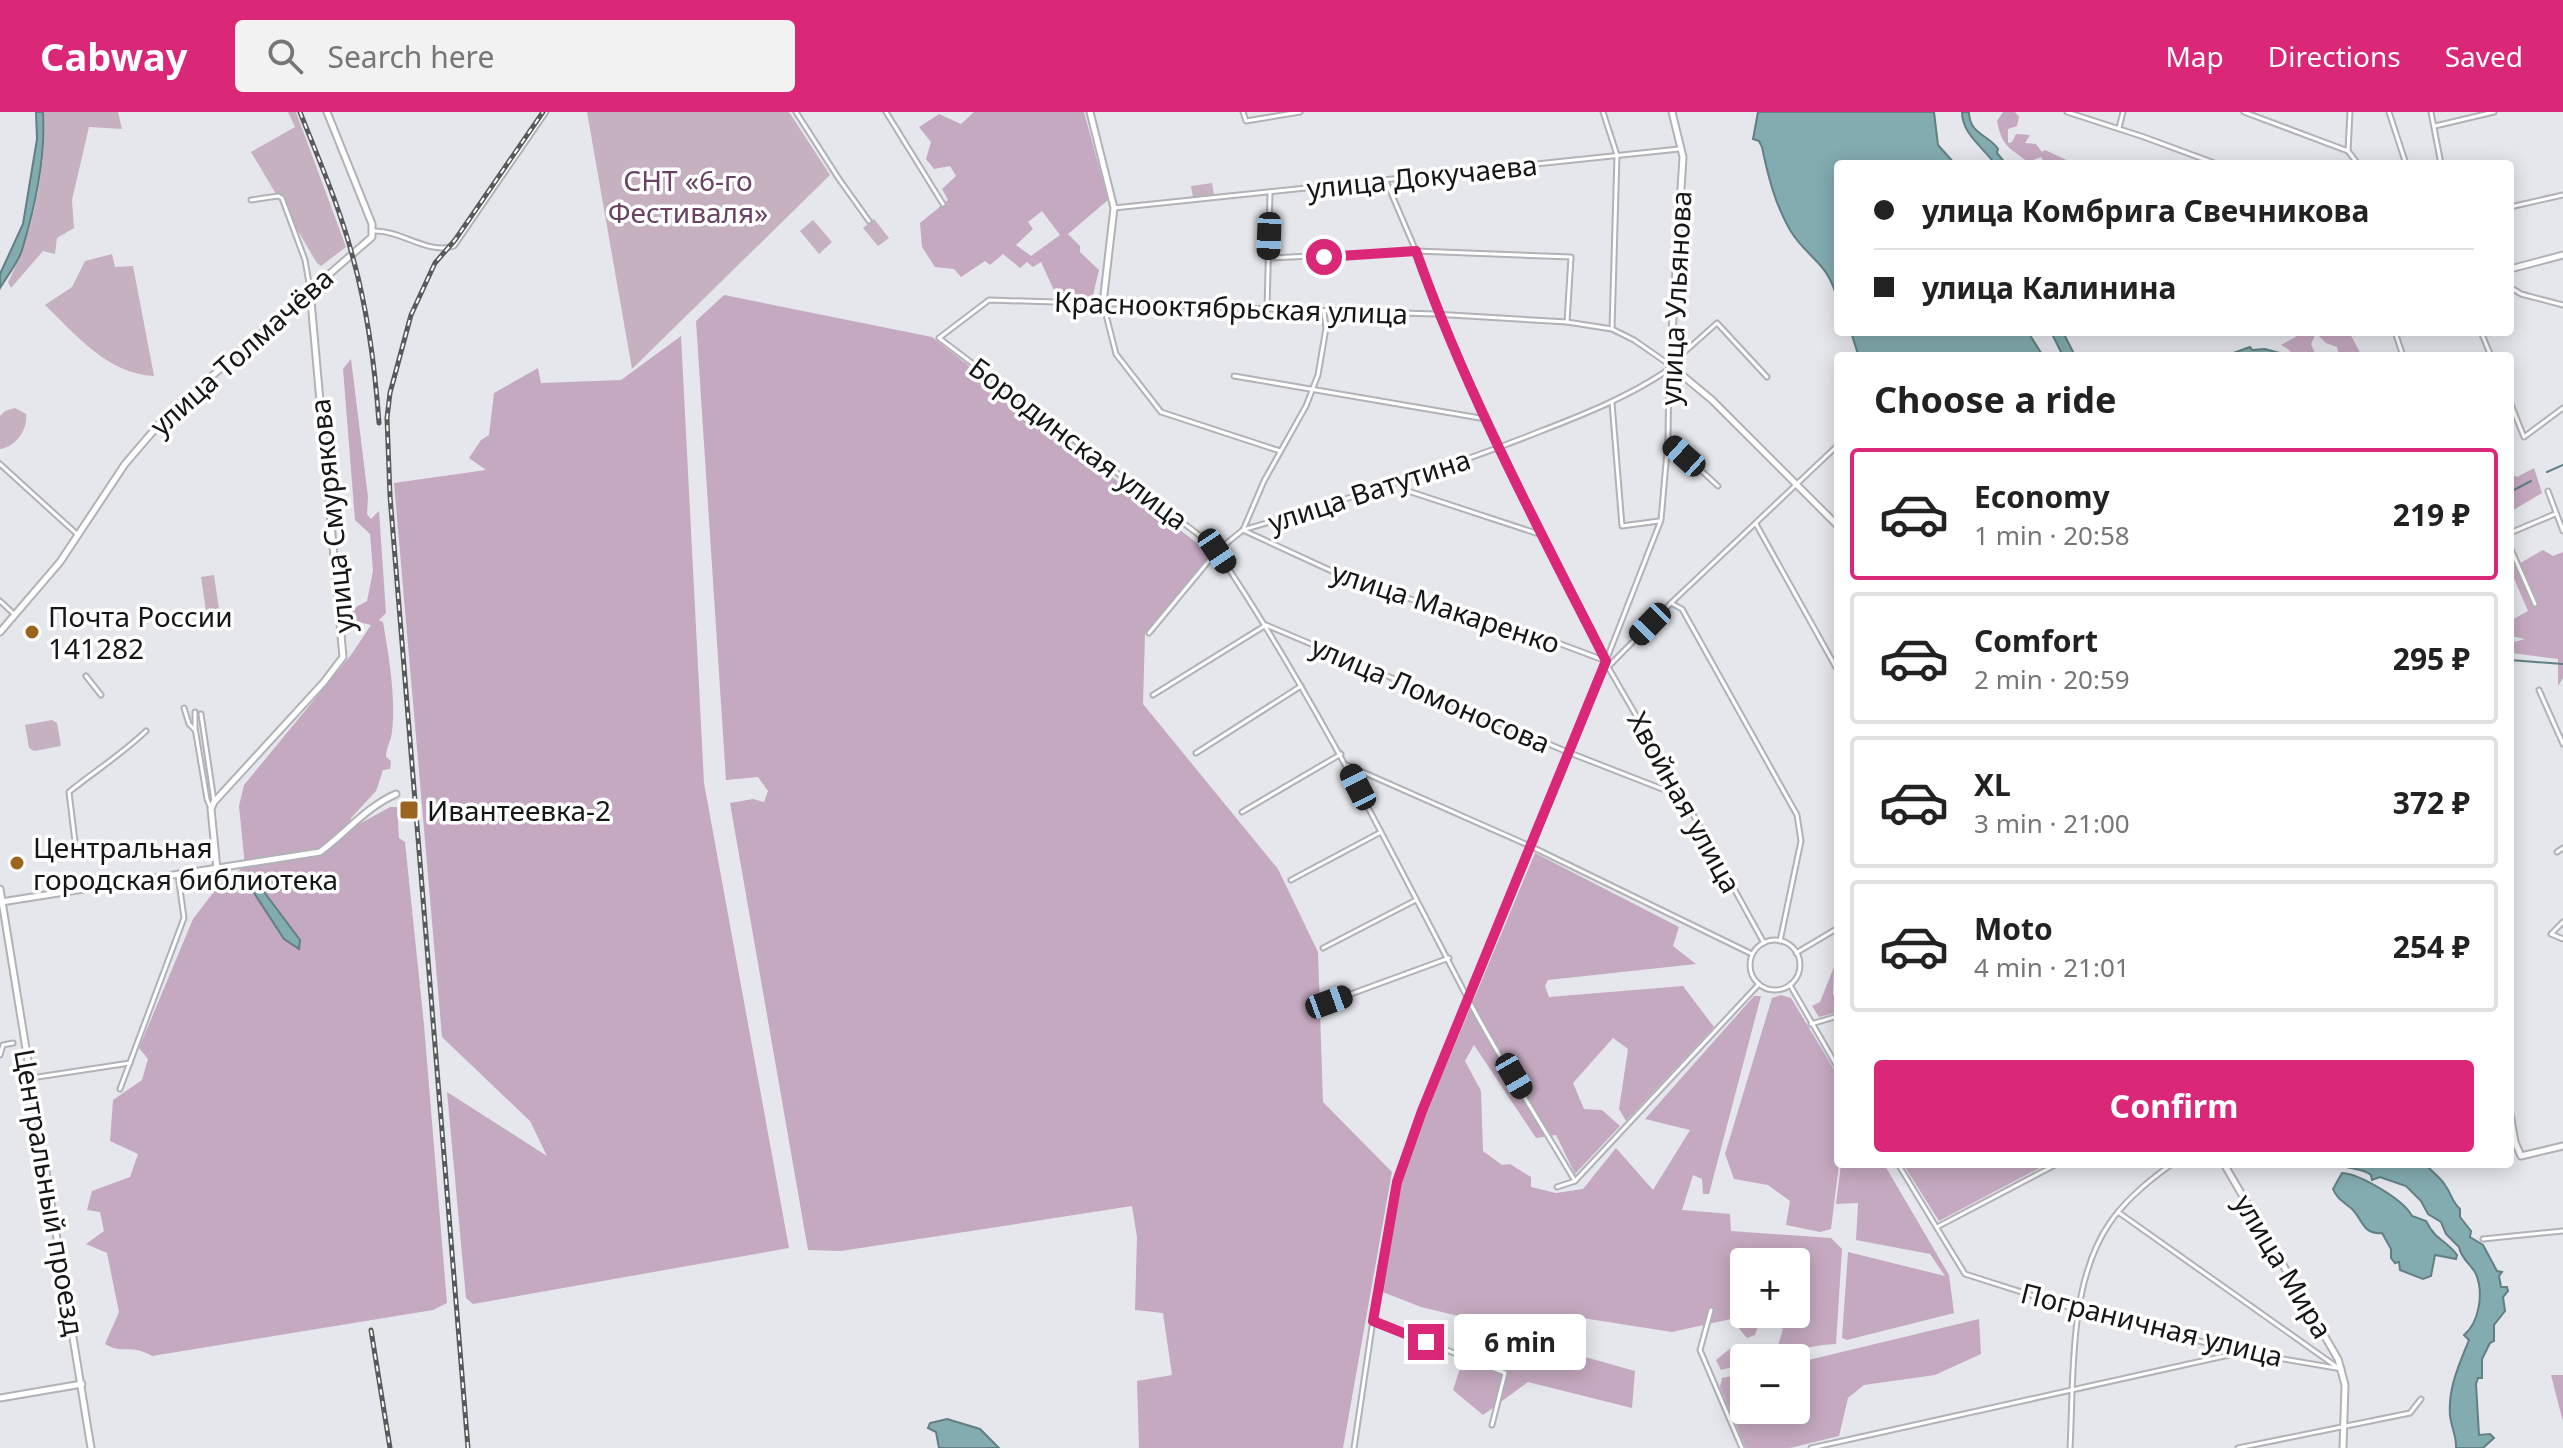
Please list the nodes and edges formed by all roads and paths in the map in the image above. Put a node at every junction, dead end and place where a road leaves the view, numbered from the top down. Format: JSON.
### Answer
{"nodes":[{"id":1,"x":327,"y":112,"type":"edge"},
{"id":2,"x":546,"y":112,"type":"edge"},
{"id":3,"x":796,"y":112,"type":"edge"},
{"id":4,"x":886,"y":112,"type":"edge"},
{"id":5,"x":1090,"y":112,"type":"edge"},
{"id":6,"x":1243,"y":112,"type":"edge"},
{"id":7,"x":1300,"y":112,"type":"edge"},
{"id":8,"x":1603,"y":112,"type":"edge"},
{"id":9,"x":1672,"y":112,"type":"edge"},
{"id":10,"x":2067,"y":112,"type":"edge"},
{"id":11,"x":2123,"y":112,"type":"edge"},
{"id":12,"x":2244,"y":112,"type":"edge"},
{"id":13,"x":2350,"y":112,"type":"edge"},
{"id":14,"x":2389,"y":112,"type":"edge"},
{"id":15,"x":2431,"y":112,"type":"edge"},
{"id":16,"x":2494,"y":112,"type":"edge"},
{"id":17,"x":2435,"y":126,"type":"junction"},
{"id":18,"x":2119,"y":128,"type":"junction"},
{"id":19,"x":1683,"y":149,"type":"junction"},
{"id":20,"x":2348,"y":151,"type":"junction"},
{"id":21,"x":1617,"y":155,"type":"junction"},
{"id":22,"x":2206,"y":160,"type":"edge"},
{"id":23,"x":2355,"y":160,"type":"edge"},
{"id":24,"x":2405,"y":160,"type":"edge"},
{"id":25,"x":2440,"y":160,"type":"edge"},
{"id":26,"x":1386,"y":181,"type":"junction"},
{"id":27,"x":1270,"y":193,"type":"junction"},
{"id":28,"x":2563,"y":195,"type":"edge"},
{"id":29,"x":251,"y":200,"type":"dead end"},
{"id":30,"x":943,"y":204,"type":"dead end"},
{"id":31,"x":2514,"y":206,"type":"edge"},
{"id":32,"x":1114,"y":208,"type":"junction"},
{"id":33,"x":869,"y":221,"type":"dead end"},
{"id":34,"x":374,"y":231,"type":"junction"},
{"id":35,"x":1416,"y":251,"type":"junction"},
{"id":36,"x":2563,"y":255,"type":"edge"},
{"id":37,"x":1268,"y":258,"type":"junction"},
{"id":38,"x":2514,"y":268,"type":"edge"},
{"id":39,"x":310,"y":289,"type":"junction"},
{"id":40,"x":2514,"y":290,"type":"edge"},
{"id":41,"x":1103,"y":303,"type":"junction"},
{"id":42,"x":2563,"y":305,"type":"edge"},
{"id":43,"x":1267,"y":309,"type":"junction"},
{"id":44,"x":1324,"y":311,"type":"junction"},
{"id":45,"x":1438,"y":314,"type":"junction"},
{"id":46,"x":1567,"y":322,"type":"junction"},
{"id":47,"x":1612,"y":329,"type":"junction"},
{"id":48,"x":939,"y":338,"type":"joint"},
{"id":49,"x":1669,"y":368,"type":"junction"},
{"id":50,"x":1234,"y":376,"type":"dead end"},
{"id":51,"x":1767,"y":377,"type":"dead end"},
{"id":52,"x":1312,"y":390,"type":"junction"},
{"id":53,"x":1612,"y":403,"type":"junction"},
{"id":54,"x":2563,"y":408,"type":"edge"},
{"id":55,"x":2514,"y":412,"type":"edge"},
{"id":56,"x":1486,"y":419,"type":"junction"},
{"id":57,"x":1668,"y":440,"type":"junction"},
{"id":58,"x":1499,"y":448,"type":"junction"},
{"id":59,"x":1834,"y":449,"type":"edge"},
{"id":60,"x":1281,"y":452,"type":"junction"},
{"id":61,"x":0,"y":464,"type":"edge"},
{"id":62,"x":1401,"y":482,"type":"junction"},
{"id":63,"x":1796,"y":483,"type":"junction"},
{"id":64,"x":1718,"y":486,"type":"dead end"},
{"id":65,"x":2548,"y":491,"type":"dead end"},
{"id":66,"x":2555,"y":514,"type":"junction"},
{"id":67,"x":1661,"y":520,"type":"junction"},
{"id":68,"x":1834,"y":522,"type":"edge"},
{"id":69,"x":1755,"y":523,"type":"junction"},
{"id":70,"x":1243,"y":530,"type":"junction"},
{"id":71,"x":2514,"y":531,"type":"edge"},
{"id":72,"x":2563,"y":531,"type":"edge"},
{"id":73,"x":78,"y":535,"type":"junction"},
{"id":74,"x":1542,"y":535,"type":"junction"},
{"id":75,"x":1217,"y":551,"type":"junction"},
{"id":76,"x":2514,"y":556,"type":"edge"},
{"id":77,"x":0,"y":601,"type":"edge"},
{"id":78,"x":1671,"y":603,"type":"junction"},
{"id":79,"x":2535,"y":604,"type":"dead end"},
{"id":80,"x":16,"y":615,"type":"junction"},
{"id":81,"x":1266,"y":625,"type":"junction"},
{"id":82,"x":0,"y":632,"type":"edge"},
{"id":83,"x":1149,"y":633,"type":"dead end"},
{"id":84,"x":1606,"y":661,"type":"junction"},
{"id":85,"x":1834,"y":664,"type":"edge"},
{"id":86,"x":1608,"y":667,"type":"junction"},
{"id":87,"x":86,"y":676,"type":"dead end"},
{"id":88,"x":1302,"y":686,"type":"junction"},
{"id":89,"x":2539,"y":690,"type":"dead end"},
{"id":90,"x":101,"y":695,"type":"dead end"},
{"id":91,"x":1153,"y":695,"type":"dead end"},
{"id":92,"x":184,"y":708,"type":"dead end"},
{"id":93,"x":195,"y":712,"type":"dead end"},
{"id":94,"x":201,"y":714,"type":"dead end"},
{"id":95,"x":195,"y":730,"type":"junction"},
{"id":96,"x":146,"y":731,"type":"dead end"},
{"id":97,"x":2563,"y":744,"type":"edge"},
{"id":98,"x":1196,"y":753,"type":"dead end"},
{"id":99,"x":1570,"y":753,"type":"junction"},
{"id":100,"x":1341,"y":754,"type":"junction"},
{"id":101,"x":1347,"y":765,"type":"junction"},
{"id":102,"x":396,"y":794,"type":"dead end"},
{"id":103,"x":1684,"y":798,"type":"junction"},
{"id":104,"x":214,"y":802,"type":"junction"},
{"id":105,"x":211,"y":809,"type":"junction"},
{"id":106,"x":1242,"y":812,"type":"dead end"},
{"id":107,"x":1381,"y":832,"type":"junction"},
{"id":108,"x":1530,"y":846,"type":"junction"},
{"id":109,"x":2563,"y":848,"type":"edge"},
{"id":110,"x":76,"y":850,"type":"dead end"},
{"id":111,"x":2557,"y":852,"type":"dead end"},
{"id":112,"x":217,"y":869,"type":"junction"},
{"id":113,"x":178,"y":875,"type":"junction"},
{"id":114,"x":1291,"y":880,"type":"dead end"},
{"id":115,"x":0,"y":889,"type":"edge"},
{"id":116,"x":1417,"y":899,"type":"junction"},
{"id":117,"x":1,"y":902,"type":"edge"},
{"id":118,"x":2563,"y":922,"type":"edge"},
{"id":119,"x":1834,"y":930,"type":"edge"},
{"id":120,"x":2563,"y":939,"type":"edge"},
{"id":121,"x":1780,"y":941,"type":"junction"},
{"id":122,"x":1764,"y":943,"type":"junction"},
{"id":123,"x":1323,"y":948,"type":"dead end"},
{"id":124,"x":1796,"y":953,"type":"junction"},
{"id":125,"x":1752,"y":954,"type":"junction"},
{"id":126,"x":1449,"y":958,"type":"junction"},
{"id":127,"x":1759,"y":984,"type":"junction"},
{"id":128,"x":1790,"y":985,"type":"junction"},
{"id":129,"x":1467,"y":997,"type":"junction"},
{"id":130,"x":1329,"y":1002,"type":"dead end"},
{"id":131,"x":1834,"y":1017,"type":"edge"},
{"id":132,"x":1810,"y":1024,"type":"junction"},
{"id":133,"x":13,"y":1043,"type":"dead end"},
{"id":134,"x":0,"y":1055,"type":"edge"},
{"id":135,"x":1834,"y":1062,"type":"edge"},
{"id":136,"x":130,"y":1063,"type":"junction"},
{"id":137,"x":30,"y":1078,"type":"junction"},
{"id":138,"x":120,"y":1089,"type":"dead end"},
{"id":139,"x":2514,"y":1136,"type":"edge"},
{"id":140,"x":2563,"y":1146,"type":"edge"},
{"id":141,"x":1900,"y":1168,"type":"edge"},
{"id":142,"x":2049,"y":1168,"type":"edge"},
{"id":143,"x":2167,"y":1168,"type":"edge"},
{"id":144,"x":2226,"y":1168,"type":"edge"},
{"id":145,"x":1575,"y":1181,"type":"junction"},
{"id":146,"x":1557,"y":1187,"type":"dead end"},
{"id":147,"x":2118,"y":1212,"type":"junction"},
{"id":148,"x":1937,"y":1227,"type":"junction"},
{"id":149,"x":2563,"y":1231,"type":"edge"},
{"id":150,"x":2483,"y":1239,"type":"dead end"},
{"id":151,"x":1711,"y":1310,"type":"dead end"},
{"id":152,"x":2078,"y":1310,"type":"junction"},
{"id":153,"x":1373,"y":1321,"type":"junction"},
{"id":154,"x":2242,"y":1352,"type":"junction"},
{"id":155,"x":2340,"y":1368,"type":"junction"},
{"id":156,"x":82,"y":1384,"type":"junction"},
{"id":157,"x":2074,"y":1390,"type":"junction"},
{"id":158,"x":0,"y":1398,"type":"edge"},
{"id":159,"x":2421,"y":1399,"type":"dead end"},
{"id":160,"x":1492,"y":1425,"type":"dead end"},
{"id":161,"x":2344,"y":1425,"type":"junction"},
{"id":162,"x":1837,"y":1445,"type":"edge"},
{"id":163,"x":91,"y":1448,"type":"edge"},
{"id":164,"x":1354,"y":1448,"type":"edge"},
{"id":165,"x":1742,"y":1448,"type":"edge"},
{"id":166,"x":1811,"y":1448,"type":"edge"},
{"id":167,"x":2070,"y":1448,"type":"edge"},
{"id":168,"x":2238,"y":1448,"type":"edge"},
{"id":169,"x":2343,"y":1448,"type":"edge"}],
"edges":[{"from":1,"to":34,"type":"street"},
{"from":2,"to":34,"type":"street"},
{"from":3,"to":33,"type":"street"},
{"from":4,"to":30,"type":"street"},
{"from":5,"to":32,"type":"street"},
{"from":6,"to":7,"type":"street"},
{"from":8,"to":21,"type":"street"},
{"from":9,"to":19,"type":"street"},
{"from":10,"to":18,"type":"street"},
{"from":11,"to":18,"type":"street"},
{"from":12,"to":20,"type":"street"},
{"from":13,"to":20,"type":"street"},
{"from":14,"to":24,"type":"street"},
{"from":15,"to":17,"type":"street"},
{"from":16,"to":17,"type":"street"},
{"from":17,"to":25,"type":"street"},
{"from":18,"to":22,"type":"street"},
{"from":19,"to":21,"type":"street","name":"улица Докучаева"},
{"from":19,"to":49,"type":"street","name":"улица Ульянова"},
{"from":20,"to":23,"type":"street"},
{"from":21,"to":26,"type":"street","name":"улица Докучаева"},
{"from":21,"to":47,"type":"street"},
{"from":26,"to":27,"type":"street","name":"улица Докучаева"},
{"from":26,"to":35,"type":"street","name":"Хвойная улица"},
{"from":27,"to":32,"type":"street","name":"улица Докучаева"},
{"from":27,"to":37,"type":"street"},
{"from":28,"to":31,"type":"street"},
{"from":29,"to":39,"type":"street","name":"улица Смурякова"},
{"from":32,"to":41,"type":"street"},
{"from":34,"to":39,"type":"street","name":"улица Толмачёва"},
{"from":35,"to":37,"type":"street"},
{"from":35,"to":45,"type":"street","name":"Хвойная улица"},
{"from":35,"to":46,"type":"street"},
{"from":36,"to":38,"type":"street"},
{"from":37,"to":43,"type":"street"},
{"from":39,"to":73,"type":"street","name":"улица Толмачёва"},
{"from":39,"to":104,"type":"street","name":"улица Смурякова"},
{"from":40,"to":42,"type":"street"},
{"from":41,"to":43,"type":"street","name":"Краснооктябрьская улица"},
{"from":41,"to":48,"type":"street","name":"Краснооктябрьская улица"},
{"from":41,"to":60,"type":"street"},
{"from":43,"to":44,"type":"street","name":"Краснооктябрьская улица"},
{"from":44,"to":45,"type":"street","name":"Краснооктябрьская улица"},
{"from":44,"to":52,"type":"street"},
{"from":45,"to":46,"type":"street","name":"Краснооктябрьская улица"},
{"from":45,"to":56,"type":"street","name":"Хвойная улица"},
{"from":46,"to":47,"type":"street","name":"Краснооктябрьская улица"},
{"from":47,"to":49,"type":"street","name":"Краснооктябрьская улица"},
{"from":48,"to":75,"type":"street","name":"Бородинская улица"},
{"from":49,"to":51,"type":"street","name":"улица Ватутина"},
{"from":49,"to":53,"type":"street","name":"улица Ватутина"},
{"from":49,"to":57,"type":"street","name":"улица Ульянова"},
{"from":49,"to":63,"type":"street"},
{"from":50,"to":52,"type":"street"},
{"from":52,"to":56,"type":"street"},
{"from":52,"to":60,"type":"street"},
{"from":53,"to":58,"type":"street","name":"улица Ватутина"},
{"from":53,"to":67,"type":"street"},
{"from":54,"to":55,"type":"street"},
{"from":56,"to":58,"type":"street","name":"Хвойная улица"},
{"from":57,"to":64,"type":"street"},
{"from":57,"to":67,"type":"street","name":"улица Ульянова"},
{"from":58,"to":62,"type":"street","name":"улица Ватутина"},
{"from":58,"to":74,"type":"street","name":"Хвойная улица"},
{"from":59,"to":63,"type":"street"},
{"from":60,"to":70,"type":"street"},
{"from":61,"to":73,"type":"street"},
{"from":62,"to":70,"type":"street","name":"улица Ватутина"},
{"from":62,"to":74,"type":"street"},
{"from":63,"to":68,"type":"street"},
{"from":63,"to":69,"type":"street"},
{"from":65,"to":66,"type":"street"},
{"from":66,"to":71,"type":"street"},
{"from":66,"to":72,"type":"street"},
{"from":67,"to":84,"type":"street","name":"улица Ульянова"},
{"from":69,"to":78,"type":"street"},
{"from":69,"to":85,"type":"street"},
{"from":70,"to":75,"type":"street"},
{"from":70,"to":84,"type":"street","name":"улица Макаренко"},
{"from":73,"to":80,"type":"street","name":"улица Толмачёва"},
{"from":74,"to":84,"type":"street","name":"Хвойная улица"},
{"from":75,"to":81,"type":"street","name":"Бородинская улица"},
{"from":75,"to":83,"type":"street"},
{"from":76,"to":79,"type":"street"},
{"from":77,"to":80,"type":"street"},
{"from":78,"to":86,"type":"street"},
{"from":78,"to":121,"type":"street"},
{"from":80,"to":82,"type":"street","name":"улица Толмачёва"},
{"from":81,"to":88,"type":"street","name":"Бородинская улица"},
{"from":81,"to":91,"type":"street"},
{"from":81,"to":99,"type":"street","name":"улица Ломоносова"},
{"from":84,"to":86,"type":"street","name":"Хвойная улица"},
{"from":84,"to":99,"type":"street","name":"улица Ульянова"},
{"from":86,"to":103,"type":"street","name":"Хвойная улица"},
{"from":87,"to":90,"type":"street"},
{"from":88,"to":98,"type":"street"},
{"from":88,"to":100,"type":"street","name":"Бородинская улица"},
{"from":89,"to":97,"type":"street"},
{"from":92,"to":95,"type":"street"},
{"from":93,"to":95,"type":"street"},
{"from":94,"to":104,"type":"street"},
{"from":95,"to":105,"type":"street"},
{"from":96,"to":110,"type":"street"},
{"from":99,"to":103,"type":"street","name":"улица Ломоносова"},
{"from":99,"to":108,"type":"street","name":"улица Ульянова"},
{"from":100,"to":101,"type":"street","name":"Бородинская улица"},
{"from":100,"to":106,"type":"street"},
{"from":101,"to":107,"type":"street","name":"Бородинская улица"},
{"from":101,"to":108,"type":"street"},
{"from":102,"to":112,"type":"street"},
{"from":103,"to":122,"type":"street","name":"Хвойная улица"},
{"from":104,"to":105,"type":"street","name":"улица Смурякова"},
{"from":105,"to":112,"type":"street","name":"улица Смурякова"},
{"from":107,"to":114,"type":"street"},
{"from":107,"to":116,"type":"street","name":"Бородинская улица"},
{"from":108,"to":125,"type":"street"},
{"from":108,"to":129,"type":"street","name":"улица Ульянова"},
{"from":109,"to":111,"type":"street"},
{"from":112,"to":113,"type":"street"},
{"from":113,"to":117,"type":"street"},
{"from":113,"to":136,"type":"street"},
{"from":115,"to":117,"type":"street","name":"Центральный проезд"},
{"from":116,"to":123,"type":"street"},
{"from":116,"to":126,"type":"street","name":"Бородинская улица"},
{"from":117,"to":137,"type":"street","name":"Центральный проезд"},
{"from":118,"to":120,"type":"street"},
{"from":119,"to":124,"type":"street"},
{"from":121,"to":122,"type":"street"},
{"from":121,"to":124,"type":"street"},
{"from":122,"to":125,"type":"street"},
{"from":124,"to":128,"type":"street"},
{"from":125,"to":127,"type":"street"},
{"from":126,"to":129,"type":"street","name":"Бородинская улица"},
{"from":126,"to":130,"type":"street"},
{"from":127,"to":128,"type":"street"},
{"from":127,"to":145,"type":"street"},
{"from":128,"to":132,"type":"street"},
{"from":129,"to":145,"type":"street","name":"Бородинская улица"},
{"from":129,"to":153,"type":"street","name":"улица Ульянова"},
{"from":131,"to":132,"type":"street"},
{"from":132,"to":135,"type":"street"},
{"from":133,"to":134,"type":"street"},
{"from":136,"to":137,"type":"street"},
{"from":136,"to":138,"type":"street"},
{"from":137,"to":156,"type":"street","name":"Центральный проезд"},
{"from":139,"to":140,"type":"street"},
{"from":141,"to":148,"type":"street"},
{"from":142,"to":148,"type":"street"},
{"from":143,"to":147,"type":"street"},
{"from":144,"to":155,"type":"street","name":"улица Мира"},
{"from":145,"to":146,"type":"street"},
{"from":147,"to":152,"type":"street"},
{"from":147,"to":155,"type":"street"},
{"from":148,"to":152,"type":"street","name":"Пограничная улица"},
{"from":149,"to":150,"type":"street"},
{"from":151,"to":165,"type":"street"},
{"from":152,"to":154,"type":"street","name":"Пограничная улица"},
{"from":152,"to":157,"type":"street"},
{"from":153,"to":160,"type":"street"},
{"from":153,"to":164,"type":"street","name":"улица Ульянова"},
{"from":154,"to":155,"type":"street","name":"Пограничная улица"},
{"from":154,"to":157,"type":"street"},
{"from":155,"to":161,"type":"street"},
{"from":156,"to":158,"type":"street"},
{"from":156,"to":163,"type":"street","name":"Центральный проезд"},
{"from":157,"to":162,"type":"street"},
{"from":157,"to":167,"type":"street"},
{"from":159,"to":161,"type":"street"},
{"from":161,"to":168,"type":"street"},
{"from":161,"to":169,"type":"street"},
{"from":162,"to":166,"type":"street"}]}
